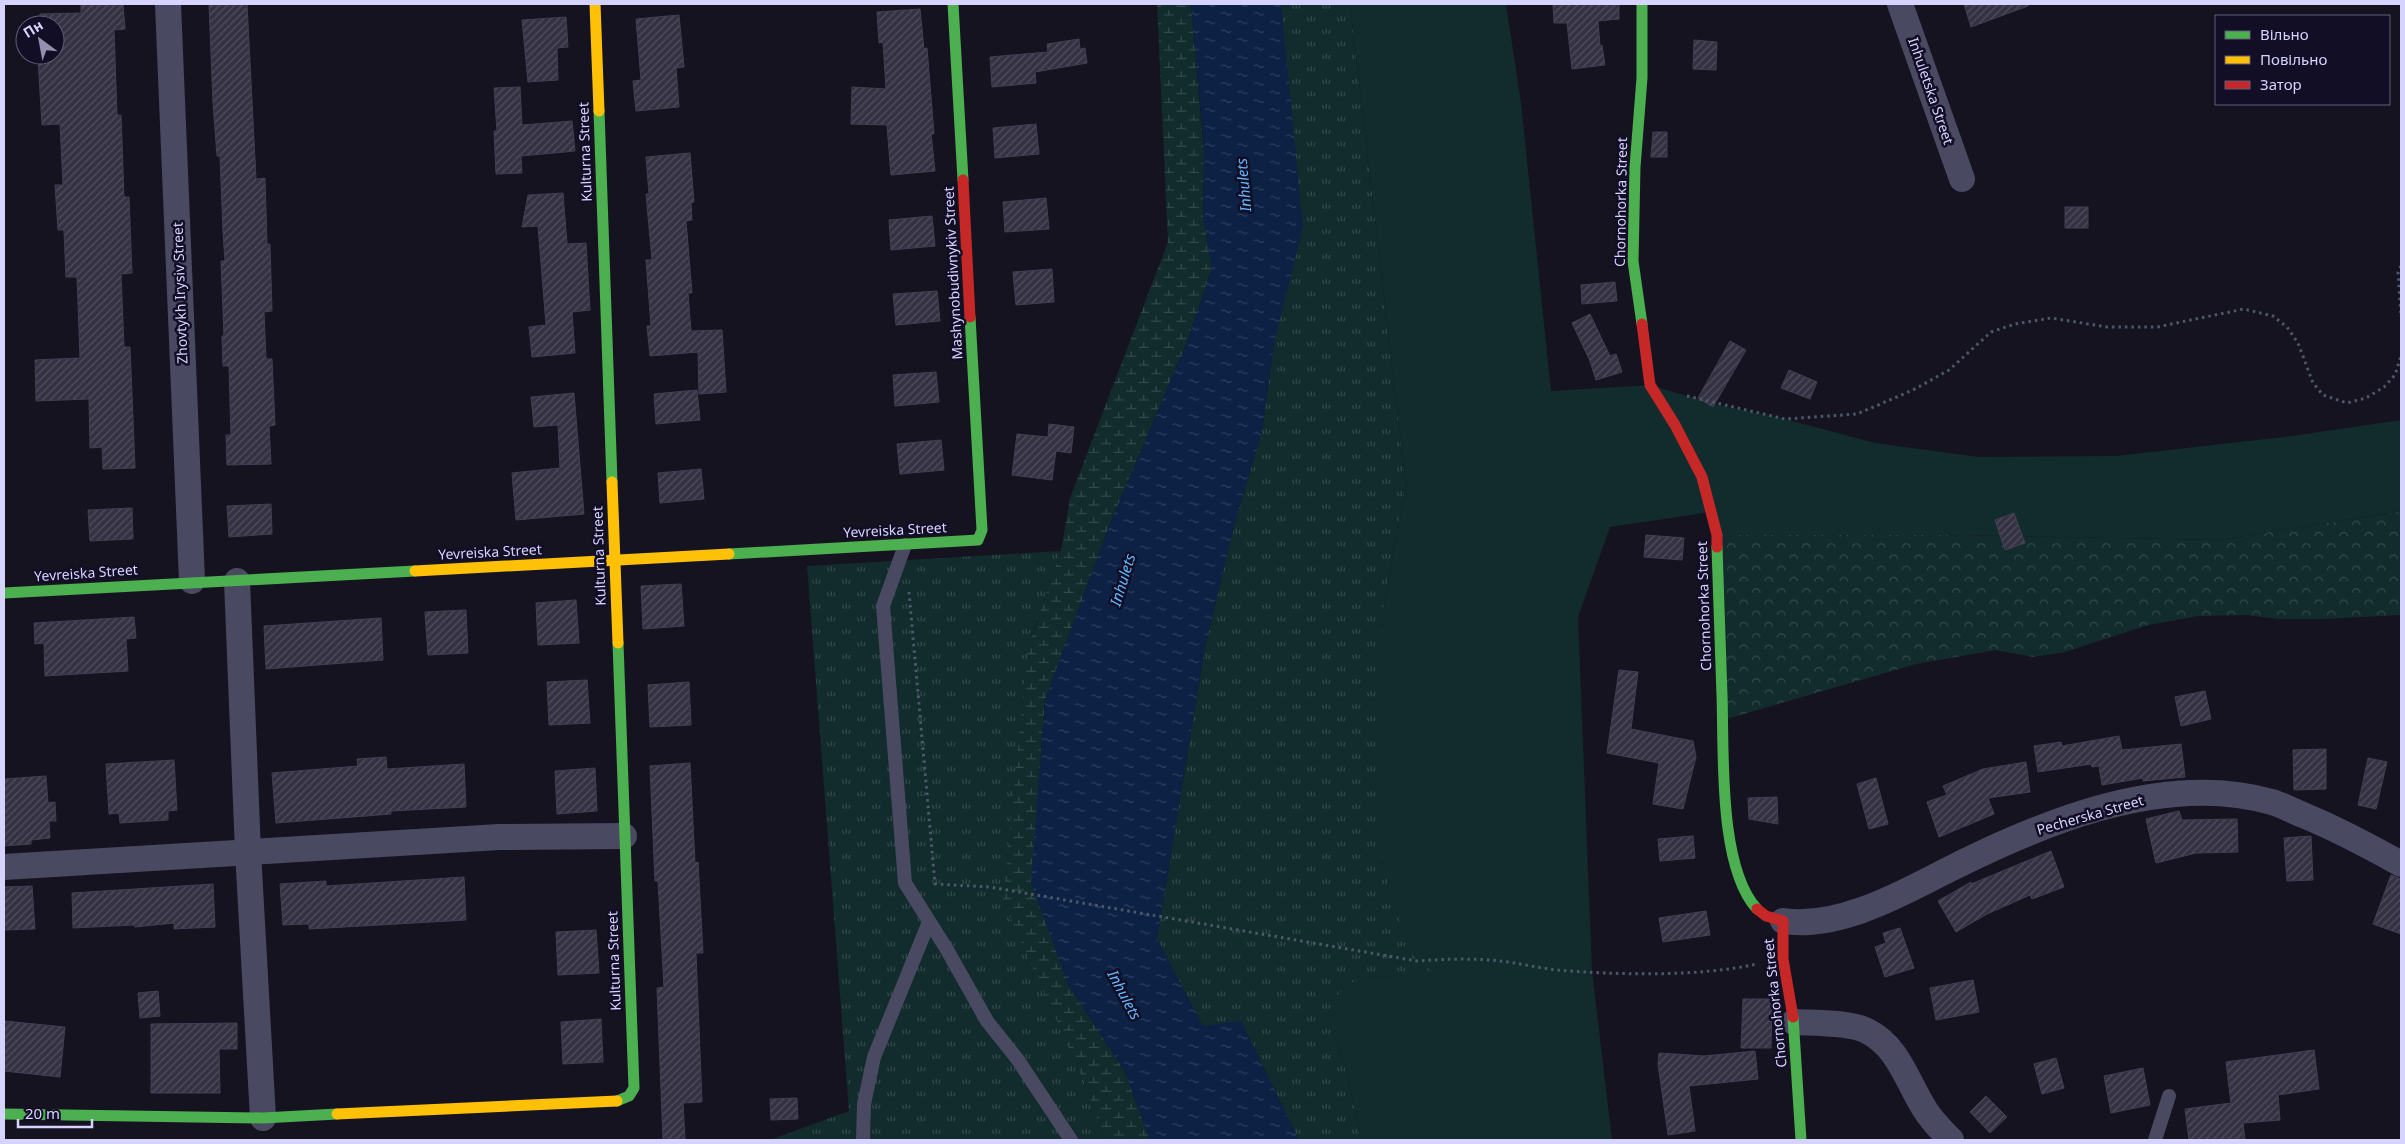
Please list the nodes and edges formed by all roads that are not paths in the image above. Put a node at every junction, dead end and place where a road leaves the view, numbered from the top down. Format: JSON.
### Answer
{"nodes":[{"id":1,"x":168,"y":4,"type":"edge"},
{"id":2,"x":595,"y":4,"type":"edge"},
{"id":3,"x":953,"y":4,"type":"edge"},
{"id":4,"x":1642,"y":4,"type":"edge"},
{"id":5,"x":1900,"y":4,"type":"edge"},
{"id":6,"x":1962,"y":179,"type":"dead end"},
{"id":7,"x":978,"y":540,"type":"joint"},
{"id":8,"x":905,"y":545,"type":"junction"},
{"id":9,"x":615,"y":560,"type":"junction"},
{"id":10,"x":237,"y":581,"type":"junction"},
{"id":11,"x":192,"y":582,"type":"junction"},
{"id":12,"x":4,"y":593,"type":"edge"},
{"id":13,"x":624,"y":836,"type":"junction"},
{"id":14,"x":248,"y":852,"type":"junction"},
{"id":15,"x":2401,"y":864,"type":"edge"},
{"id":16,"x":4,"y":867,"type":"edge"},
{"id":17,"x":1783,"y":921,"type":"junction"},
{"id":18,"x":930,"y":922,"type":"junction"},
{"id":19,"x":1794,"y":1022,"type":"junction"},
{"id":20,"x":2169,"y":1096,"type":"dead end"},
{"id":21,"x":4,"y":1114,"type":"edge"},
{"id":22,"x":263,"y":1118,"type":"junction"},
{"id":23,"x":863,"y":1140,"type":"edge"},
{"id":24,"x":1071,"y":1140,"type":"edge"},
{"id":25,"x":1801,"y":1140,"type":"edge"},
{"id":26,"x":1951,"y":1140,"type":"edge"},
{"id":27,"x":2155,"y":1140,"type":"edge"}],
"edges":[{"from":1,"to":11,"type":"street","name":"Zhovtykh Irysiv Street"},
{"from":2,"to":9,"type":"street","name":"Kulturna Street"},
{"from":3,"to":7,"type":"street","name":"Mashynobudivnykiv Street"},
{"from":4,"to":17,"type":"street","name":"Chornohorka Street"},
{"from":5,"to":6,"type":"street","name":"Inhuletska Street"},
{"from":7,"to":8,"type":"street","name":"Yevreiska Street"},
{"from":8,"to":9,"type":"street","name":"Yevreiska Street"},
{"from":8,"to":18,"type":"lane"},
{"from":9,"to":10,"type":"street","name":"Yevreiska Street"},
{"from":9,"to":13,"type":"street","name":"Kulturna Street"},
{"from":10,"to":11,"type":"street","name":"Yevreiska Street"},
{"from":10,"to":14,"type":"street"},
{"from":11,"to":12,"type":"street","name":"Yevreiska Street"},
{"from":13,"to":14,"type":"street"},
{"from":13,"to":22,"type":"street","name":"Kulturna Street"},
{"from":14,"to":16,"type":"street"},
{"from":14,"to":22,"type":"street"},
{"from":15,"to":17,"type":"street","name":"Pecherska Street"},
{"from":17,"to":19,"type":"street","name":"Chornohorka Street"},
{"from":18,"to":23,"type":"lane"},
{"from":18,"to":24,"type":"lane"},
{"from":19,"to":25,"type":"street","name":"Chornohorka Street"},
{"from":19,"to":26,"type":"street"},
{"from":20,"to":27,"type":"lane"},
{"from":21,"to":22,"type":"street"}]}
